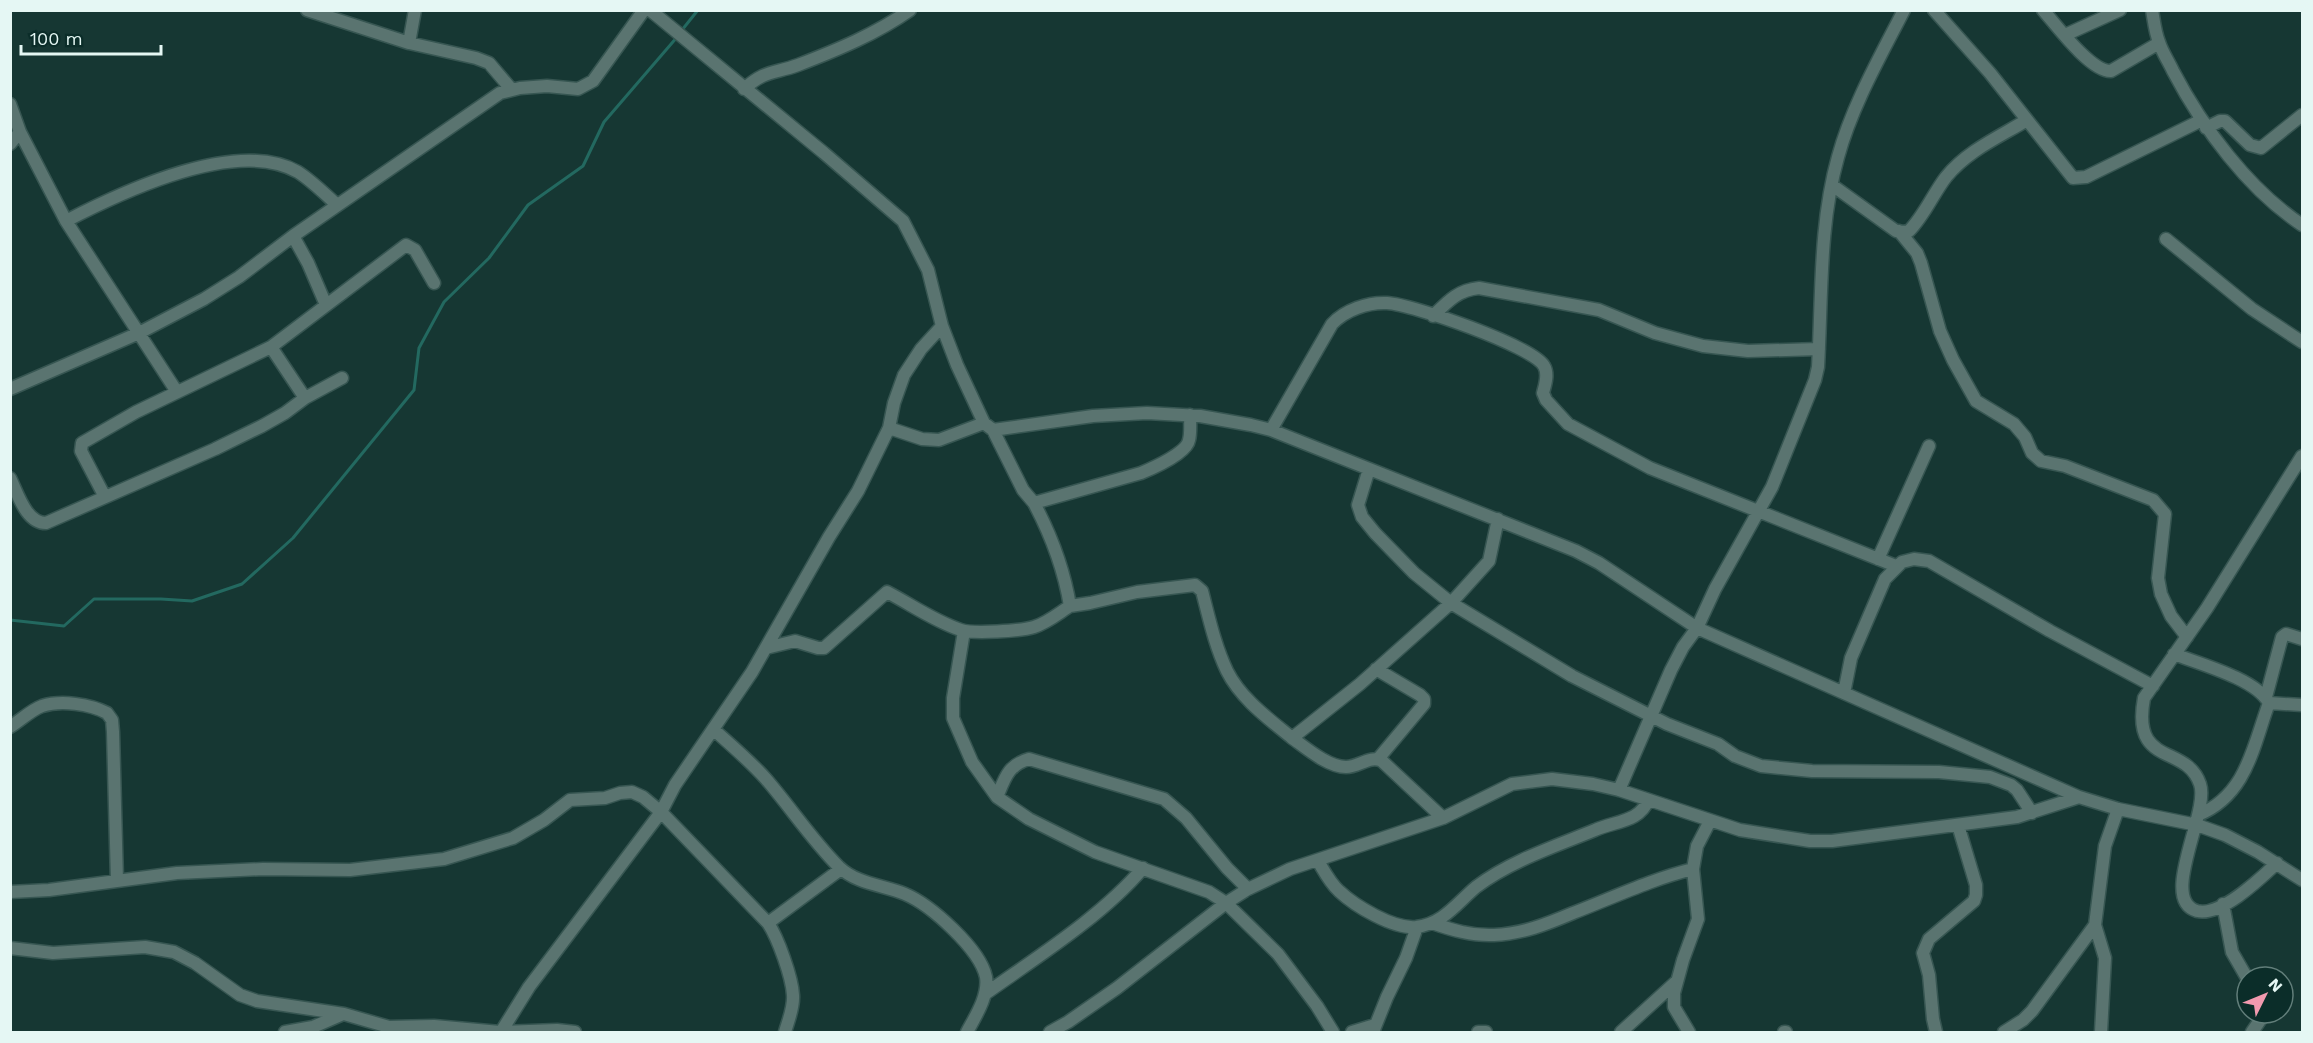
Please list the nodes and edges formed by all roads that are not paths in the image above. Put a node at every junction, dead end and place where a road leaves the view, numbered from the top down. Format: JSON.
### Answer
{"nodes":[{"id":1,"x":308,"y":10,"type":"edge"},
{"id":2,"x":415,"y":10,"type":"edge"},
{"id":3,"x":644,"y":10,"type":"edge"},
{"id":4,"x":650,"y":10,"type":"edge"},
{"id":5,"x":910,"y":10,"type":"edge"},
{"id":6,"x":1904,"y":10,"type":"edge"},
{"id":7,"x":1934,"y":10,"type":"edge"},
{"id":8,"x":2043,"y":10,"type":"edge"},
{"id":9,"x":2120,"y":10,"type":"edge"},
{"id":10,"x":2152,"y":10,"type":"edge"},
{"id":11,"x":2065,"y":35,"type":"junction"},
{"id":12,"x":2159,"y":43,"type":"junction"},
{"id":13,"x":409,"y":44,"type":"junction"},
{"id":14,"x":744,"y":89,"type":"junction"},
{"id":15,"x":512,"y":90,"type":"junction"},
{"id":16,"x":10,"y":104,"type":"edge"},
{"id":17,"x":2302,"y":115,"type":"edge"},
{"id":18,"x":2027,"y":120,"type":"junction"},
{"id":19,"x":2204,"y":124,"type":"junction"},
{"id":20,"x":20,"y":132,"type":"junction"},
{"id":21,"x":10,"y":144,"type":"edge"},
{"id":22,"x":1832,"y":185,"type":"junction"},
{"id":23,"x":337,"y":206,"type":"junction"},
{"id":24,"x":66,"y":221,"type":"junction"},
{"id":25,"x":2302,"y":225,"type":"edge"},
{"id":26,"x":1899,"y":231,"type":"junction"},
{"id":27,"x":293,"y":236,"type":"junction"},
{"id":28,"x":2166,"y":239,"type":"dead end"},
{"id":29,"x":434,"y":283,"type":"dead end"},
{"id":30,"x":326,"y":305,"type":"junction"},
{"id":31,"x":1433,"y":316,"type":"junction"},
{"id":32,"x":942,"y":326,"type":"junction"},
{"id":33,"x":139,"y":333,"type":"junction"},
{"id":34,"x":2302,"y":342,"type":"edge"},
{"id":35,"x":271,"y":347,"type":"junction"},
{"id":36,"x":1819,"y":349,"type":"junction"},
{"id":37,"x":342,"y":378,"type":"dead end"},
{"id":38,"x":10,"y":389,"type":"edge"},
{"id":39,"x":177,"y":392,"type":"junction"},
{"id":40,"x":305,"y":398,"type":"junction"},
{"id":41,"x":1190,"y":415,"type":"junction"},
{"id":42,"x":989,"y":427,"type":"junction"},
{"id":43,"x":889,"y":428,"type":"junction"},
{"id":44,"x":1271,"y":430,"type":"junction"},
{"id":45,"x":1929,"y":446,"type":"dead end"},
{"id":46,"x":2302,"y":456,"type":"edge"},
{"id":47,"x":1370,"y":469,"type":"junction"},
{"id":48,"x":10,"y":478,"type":"edge"},
{"id":49,"x":105,"y":497,"type":"junction"},
{"id":50,"x":1034,"y":503,"type":"junction"},
{"id":51,"x":1760,"y":512,"type":"junction"},
{"id":52,"x":1498,"y":519,"type":"junction"},
{"id":53,"x":1878,"y":559,"type":"junction"},
{"id":54,"x":1896,"y":566,"type":"junction"},
{"id":55,"x":1451,"y":603,"type":"junction"},
{"id":56,"x":1070,"y":606,"type":"junction"},
{"id":57,"x":1697,"y":628,"type":"junction"},
{"id":58,"x":963,"y":631,"type":"junction"},
{"id":59,"x":2187,"y":637,"type":"junction"},
{"id":60,"x":2302,"y":639,"type":"edge"},
{"id":61,"x":766,"y":648,"type":"junction"},
{"id":62,"x":2174,"y":654,"type":"junction"},
{"id":63,"x":1377,"y":669,"type":"junction"},
{"id":64,"x":2153,"y":686,"type":"junction"},
{"id":65,"x":1844,"y":693,"type":"junction"},
{"id":66,"x":2268,"y":700,"type":"junction"},
{"id":67,"x":2302,"y":705,"type":"edge"},
{"id":68,"x":1652,"y":716,"type":"junction"},
{"id":69,"x":10,"y":727,"type":"edge"},
{"id":70,"x":713,"y":729,"type":"junction"},
{"id":71,"x":1292,"y":738,"type":"junction"},
{"id":72,"x":1378,"y":759,"type":"junction"},
{"id":73,"x":1620,"y":790,"type":"junction"},
{"id":74,"x":997,"y":797,"type":"junction"},
{"id":75,"x":2079,"y":797,"type":"junction"},
{"id":76,"x":1648,"y":800,"type":"junction"},
{"id":77,"x":2118,"y":809,"type":"junction"},
{"id":78,"x":661,"y":812,"type":"junction"},
{"id":79,"x":2032,"y":813,"type":"junction"},
{"id":80,"x":1443,"y":818,"type":"junction"},
{"id":81,"x":2197,"y":820,"type":"junction"},
{"id":82,"x":1710,"y":821,"type":"junction"},
{"id":83,"x":1958,"y":825,"type":"junction"},
{"id":84,"x":1318,"y":861,"type":"junction"},
{"id":85,"x":2277,"y":863,"type":"junction"},
{"id":86,"x":1143,"y":868,"type":"junction"},
{"id":87,"x":1693,"y":868,"type":"junction"},
{"id":88,"x":841,"y":869,"type":"junction"},
{"id":89,"x":117,"y":880,"type":"junction"},
{"id":90,"x":2302,"y":880,"type":"edge"},
{"id":91,"x":1248,"y":889,"type":"junction"},
{"id":92,"x":10,"y":892,"type":"edge"},
{"id":93,"x":1226,"y":903,"type":"junction"},
{"id":94,"x":2223,"y":904,"type":"junction"},
{"id":95,"x":768,"y":923,"type":"junction"},
{"id":96,"x":1432,"y":923,"type":"junction"},
{"id":97,"x":2095,"y":925,"type":"junction"},
{"id":98,"x":1417,"y":927,"type":"junction"},
{"id":99,"x":10,"y":948,"type":"edge"},
{"id":100,"x":2240,"y":965,"type":"edge"},
{"id":101,"x":1677,"y":981,"type":"junction"},
{"id":102,"x":985,"y":994,"type":"junction"},
{"id":103,"x":344,"y":1014,"type":"junction"},
{"id":104,"x":1374,"y":1029,"type":"edge"},
{"id":105,"x":285,"y":1032,"type":"edge"},
{"id":106,"x":502,"y":1032,"type":"edge"},
{"id":107,"x":575,"y":1032,"type":"edge"},
{"id":108,"x":785,"y":1032,"type":"edge"},
{"id":109,"x":967,"y":1032,"type":"edge"},
{"id":110,"x":1050,"y":1032,"type":"edge"},
{"id":111,"x":1333,"y":1032,"type":"edge"},
{"id":112,"x":1352,"y":1032,"type":"edge"},
{"id":113,"x":1478,"y":1032,"type":"edge"},
{"id":114,"x":1486,"y":1032,"type":"edge"},
{"id":115,"x":1621,"y":1032,"type":"edge"},
{"id":116,"x":1689,"y":1032,"type":"edge"},
{"id":117,"x":1936,"y":1032,"type":"edge"},
{"id":118,"x":2007,"y":1032,"type":"edge"},
{"id":119,"x":2101,"y":1032,"type":"edge"}],
"edges":[{"from":1,"to":13,"type":"street"},
{"from":2,"to":13,"type":"street"},
{"from":3,"to":15,"type":"street"},
{"from":4,"to":14,"type":"street"},
{"from":5,"to":14,"type":"street"},
{"from":6,"to":22,"type":"street"},
{"from":7,"to":18,"type":"street"},
{"from":8,"to":11,"type":"street"},
{"from":9,"to":11,"type":"street"},
{"from":10,"to":12,"type":"street"},
{"from":11,"to":12,"type":"street"},
{"from":12,"to":19,"type":"street"},
{"from":13,"to":15,"type":"street"},
{"from":14,"to":32,"type":"street"},
{"from":15,"to":23,"type":"street"},
{"from":16,"to":20,"type":"street"},
{"from":17,"to":19,"type":"street"},
{"from":18,"to":19,"type":"street"},
{"from":18,"to":26,"type":"street"},
{"from":19,"to":25,"type":"street"},
{"from":20,"to":21,"type":"street"},
{"from":20,"to":24,"type":"street"},
{"from":22,"to":26,"type":"street"},
{"from":22,"to":36,"type":"street"},
{"from":23,"to":24,"type":"street"},
{"from":23,"to":27,"type":"street"},
{"from":24,"to":33,"type":"street"},
{"from":26,"to":59,"type":"street"},
{"from":27,"to":30,"type":"street"},
{"from":27,"to":33,"type":"street"},
{"from":28,"to":34,"type":"street"},
{"from":29,"to":30,"type":"street"},
{"from":30,"to":35,"type":"street"},
{"from":31,"to":36,"type":"street"},
{"from":31,"to":44,"type":"street"},
{"from":31,"to":51,"type":"street"},
{"from":32,"to":42,"type":"street"},
{"from":32,"to":43,"type":"street"},
{"from":33,"to":38,"type":"street"},
{"from":33,"to":39,"type":"street"},
{"from":35,"to":39,"type":"street"},
{"from":35,"to":40,"type":"street"},
{"from":36,"to":51,"type":"street"},
{"from":37,"to":40,"type":"street"},
{"from":39,"to":49,"type":"street"},
{"from":40,"to":49,"type":"street"},
{"from":41,"to":42,"type":"street"},
{"from":41,"to":44,"type":"street"},
{"from":41,"to":50,"type":"street"},
{"from":42,"to":43,"type":"street"},
{"from":42,"to":50,"type":"street"},
{"from":43,"to":61,"type":"street"},
{"from":44,"to":47,"type":"street"},
{"from":45,"to":53,"type":"street"},
{"from":46,"to":59,"type":"street"},
{"from":47,"to":52,"type":"street"},
{"from":47,"to":55,"type":"street"},
{"from":48,"to":49,"type":"street"},
{"from":50,"to":56,"type":"street"},
{"from":51,"to":53,"type":"street"},
{"from":51,"to":57,"type":"street"},
{"from":52,"to":55,"type":"street"},
{"from":52,"to":57,"type":"street"},
{"from":53,"to":54,"type":"street"},
{"from":54,"to":64,"type":"street"},
{"from":54,"to":65,"type":"street"},
{"from":55,"to":63,"type":"street"},
{"from":55,"to":68,"type":"street"},
{"from":56,"to":58,"type":"street"},
{"from":56,"to":71,"type":"street"},
{"from":57,"to":65,"type":"street"},
{"from":57,"to":68,"type":"street"},
{"from":58,"to":61,"type":"street"},
{"from":58,"to":74,"type":"street"},
{"from":59,"to":62,"type":"street"},
{"from":60,"to":66,"type":"street"},
{"from":61,"to":70,"type":"street"},
{"from":62,"to":64,"type":"street"},
{"from":62,"to":66,"type":"street"},
{"from":63,"to":71,"type":"street"},
{"from":63,"to":72,"type":"street"},
{"from":64,"to":81,"type":"street"},
{"from":65,"to":75,"type":"street"},
{"from":66,"to":67,"type":"street"},
{"from":66,"to":81,"type":"street"},
{"from":68,"to":73,"type":"street"},
{"from":68,"to":79,"type":"street"},
{"from":69,"to":89,"type":"street"},
{"from":70,"to":78,"type":"street"},
{"from":70,"to":88,"type":"street"},
{"from":71,"to":72,"type":"street"},
{"from":72,"to":80,"type":"street"},
{"from":73,"to":76,"type":"street"},
{"from":73,"to":80,"type":"street"},
{"from":74,"to":86,"type":"street"},
{"from":74,"to":91,"type":"street"},
{"from":75,"to":77,"type":"street"},
{"from":75,"to":79,"type":"street"},
{"from":76,"to":82,"type":"street"},
{"from":76,"to":96,"type":"street"},
{"from":77,"to":81,"type":"street"},
{"from":77,"to":97,"type":"street"},
{"from":78,"to":89,"type":"street"},
{"from":78,"to":95,"type":"street"},
{"from":78,"to":106,"type":"street"},
{"from":79,"to":83,"type":"street"},
{"from":80,"to":84,"type":"street"},
{"from":81,"to":85,"type":"street"},
{"from":81,"to":94,"type":"street"},
{"from":82,"to":83,"type":"street"},
{"from":82,"to":87,"type":"street"},
{"from":83,"to":117,"type":"street"},
{"from":84,"to":91,"type":"street"},
{"from":84,"to":98,"type":"street"},
{"from":85,"to":90,"type":"street"},
{"from":85,"to":94,"type":"street"},
{"from":86,"to":93,"type":"street"},
{"from":86,"to":102,"type":"street"},
{"from":87,"to":96,"type":"street"},
{"from":87,"to":101,"type":"street"},
{"from":88,"to":95,"type":"street"},
{"from":88,"to":102,"type":"street"},
{"from":89,"to":92,"type":"street"},
{"from":91,"to":93,"type":"street"},
{"from":93,"to":110,"type":"street"},
{"from":93,"to":111,"type":"street"},
{"from":94,"to":100,"type":"street"},
{"from":95,"to":108,"type":"street"},
{"from":96,"to":98,"type":"street"},
{"from":97,"to":118,"type":"street"},
{"from":97,"to":119,"type":"street"},
{"from":98,"to":104,"type":"street"},
{"from":99,"to":103,"type":"street"},
{"from":101,"to":115,"type":"street"},
{"from":101,"to":116,"type":"street"},
{"from":102,"to":109,"type":"street"},
{"from":103,"to":105,"type":"street"},
{"from":103,"to":106,"type":"street"},
{"from":104,"to":112,"type":"street"},
{"from":106,"to":107,"type":"street"},
{"from":113,"to":114,"type":"street"}]}
